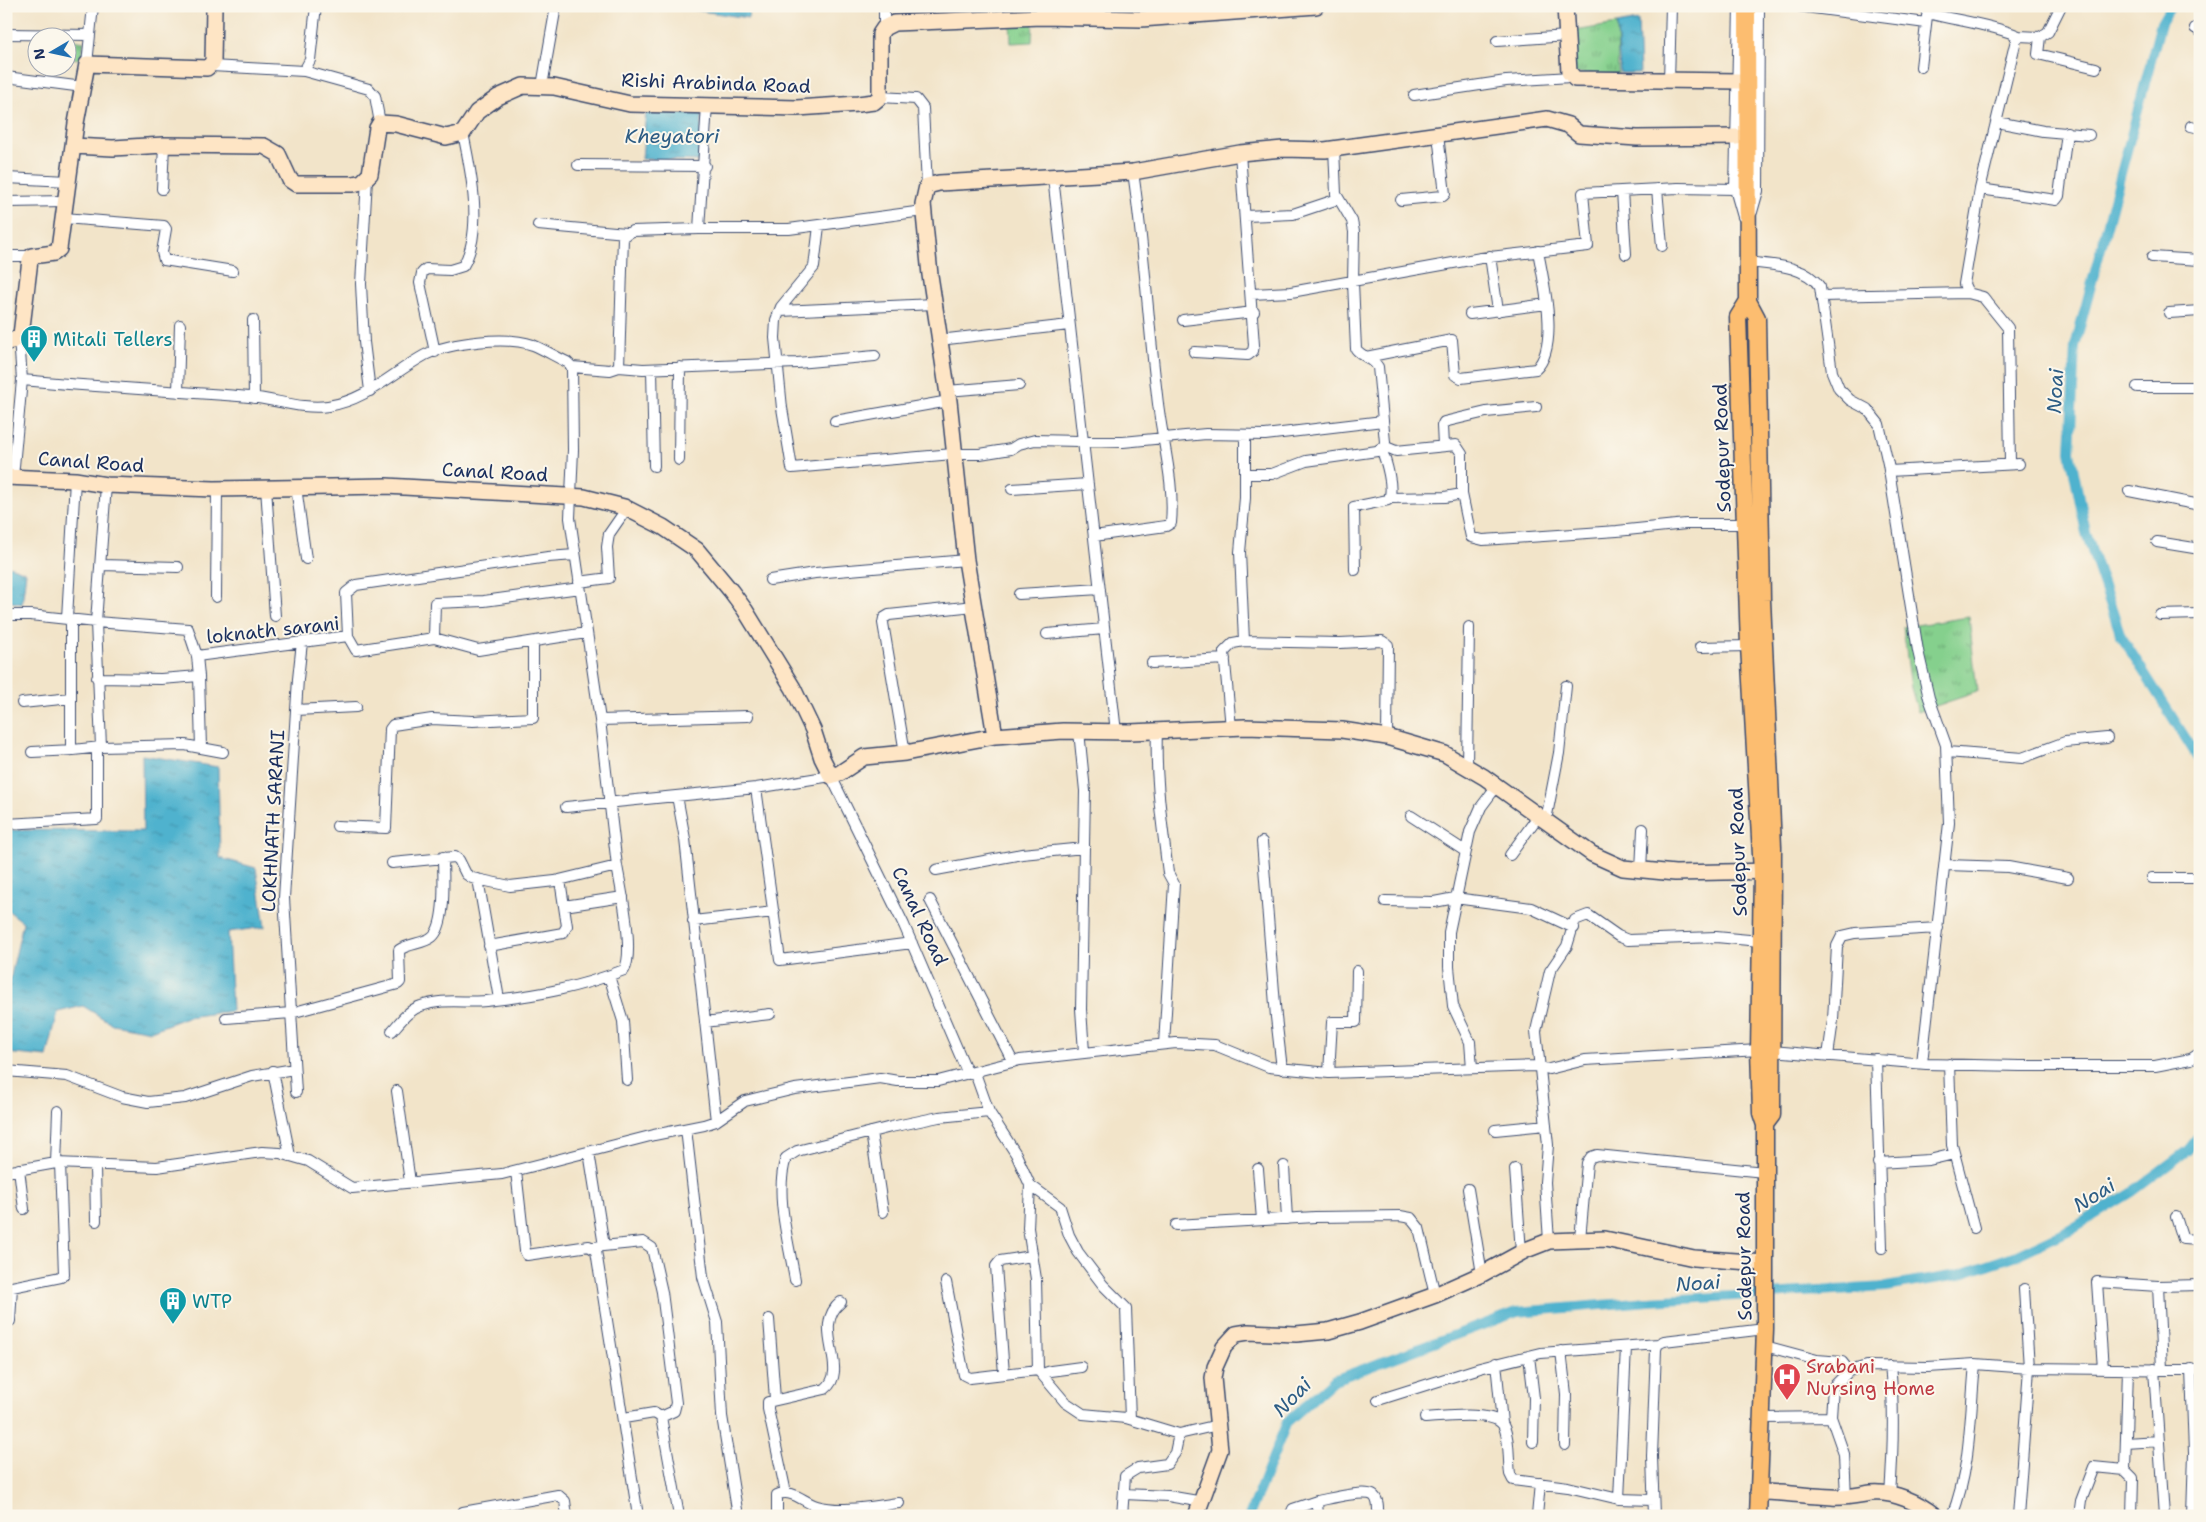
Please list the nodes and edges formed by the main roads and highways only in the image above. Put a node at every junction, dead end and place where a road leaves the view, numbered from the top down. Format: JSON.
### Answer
{"nodes":[{"id":1,"x":1747,"y":6,"type":"edge"},
{"id":2,"x":1748,"y":302,"type":"junction"},
{"id":3,"x":1767,"y":871,"type":"junction"},
{"id":4,"x":1766,"y":1051,"type":"junction"},
{"id":5,"x":1758,"y":1516,"type":"edge"}],
"edges":[{"from":1,"to":2,"type":"main road","name":"Sodepur Road"},
{"from":2,"to":3,"type":"main road"},
{"from":2,"to":3,"type":"main road","name":"Sodepur Road"},
{"from":3,"to":4,"type":"main road"},
{"from":3,"to":4,"type":"main road","name":"Sodepur Road"},
{"from":4,"to":5,"type":"main road","name":"Sodepur Road"}]}
